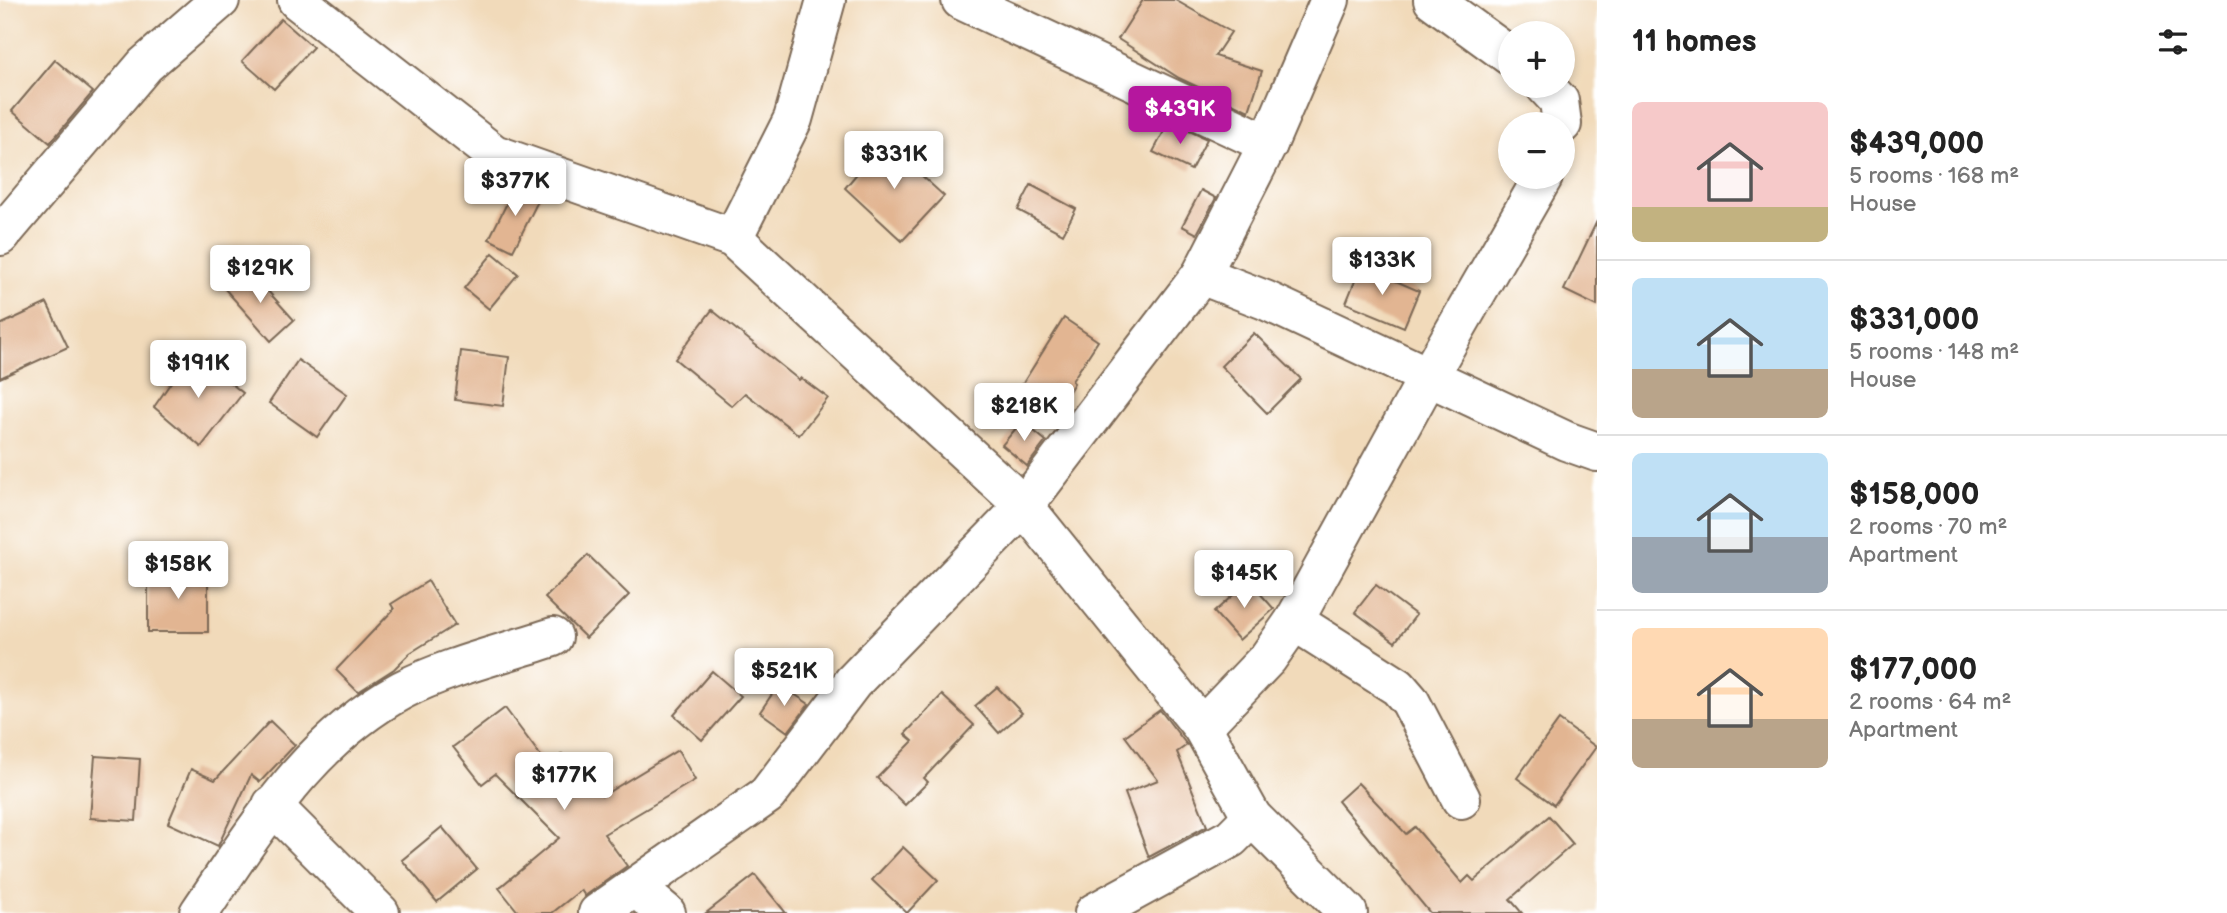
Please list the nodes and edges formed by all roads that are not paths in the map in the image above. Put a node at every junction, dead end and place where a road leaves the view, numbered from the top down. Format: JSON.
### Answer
{"nodes":[{"id":1,"x":220,"y":0,"type":"edge"},
{"id":2,"x":297,"y":0,"type":"edge"},
{"id":3,"x":826,"y":0,"type":"edge"},
{"id":4,"x":961,"y":0,"type":"edge"},
{"id":5,"x":1330,"y":0,"type":"edge"},
{"id":6,"x":1433,"y":0,"type":"edge"},
{"id":7,"x":1498,"y":47,"type":"edge"},
{"id":8,"x":1268,"y":144,"type":"junction"},
{"id":9,"x":1536,"y":189,"type":"edge"},
{"id":10,"x":0,"y":236,"type":"edge"},
{"id":11,"x":733,"y":239,"type":"junction"},
{"id":12,"x":1201,"y":275,"type":"junction"},
{"id":13,"x":1428,"y":377,"type":"junction"},
{"id":14,"x":1597,"y":452,"type":"edge"},
{"id":15,"x":1024,"y":506,"type":"junction"},
{"id":16,"x":1294,"y":621,"type":"junction"},
{"id":17,"x":553,"y":638,"type":"dead end"},
{"id":18,"x":1202,"y":727,"type":"junction"},
{"id":19,"x":1461,"y":799,"type":"dead end"},
{"id":20,"x":272,"y":805,"type":"junction"},
{"id":21,"x":1252,"y":817,"type":"junction"},
{"id":22,"x":636,"y":888,"type":"junction"},
{"id":23,"x":199,"y":913,"type":"edge"},
{"id":24,"x":380,"y":913,"type":"edge"},
{"id":25,"x":598,"y":913,"type":"edge"},
{"id":26,"x":666,"y":913,"type":"edge"},
{"id":27,"x":1094,"y":913,"type":"edge"},
{"id":28,"x":1348,"y":913,"type":"edge"}],
"edges":[{"from":1,"to":10,"type":"street"},
{"from":2,"to":11,"type":"street"},
{"from":3,"to":11,"type":"street"},
{"from":4,"to":8,"type":"street"},
{"from":5,"to":8,"type":"street"},
{"from":6,"to":7,"type":"street"},
{"from":8,"to":12,"type":"street"},
{"from":9,"to":13,"type":"street"},
{"from":11,"to":15,"type":"street"},
{"from":12,"to":13,"type":"street"},
{"from":12,"to":15,"type":"street"},
{"from":13,"to":14,"type":"street"},
{"from":13,"to":16,"type":"street"},
{"from":15,"to":18,"type":"street"},
{"from":15,"to":22,"type":"street"},
{"from":16,"to":18,"type":"street"},
{"from":16,"to":19,"type":"street"},
{"from":17,"to":20,"type":"street"},
{"from":18,"to":21,"type":"street"},
{"from":20,"to":23,"type":"street"},
{"from":20,"to":24,"type":"street"},
{"from":21,"to":27,"type":"street"},
{"from":21,"to":28,"type":"street"},
{"from":22,"to":25,"type":"street"},
{"from":22,"to":26,"type":"street"}]}
